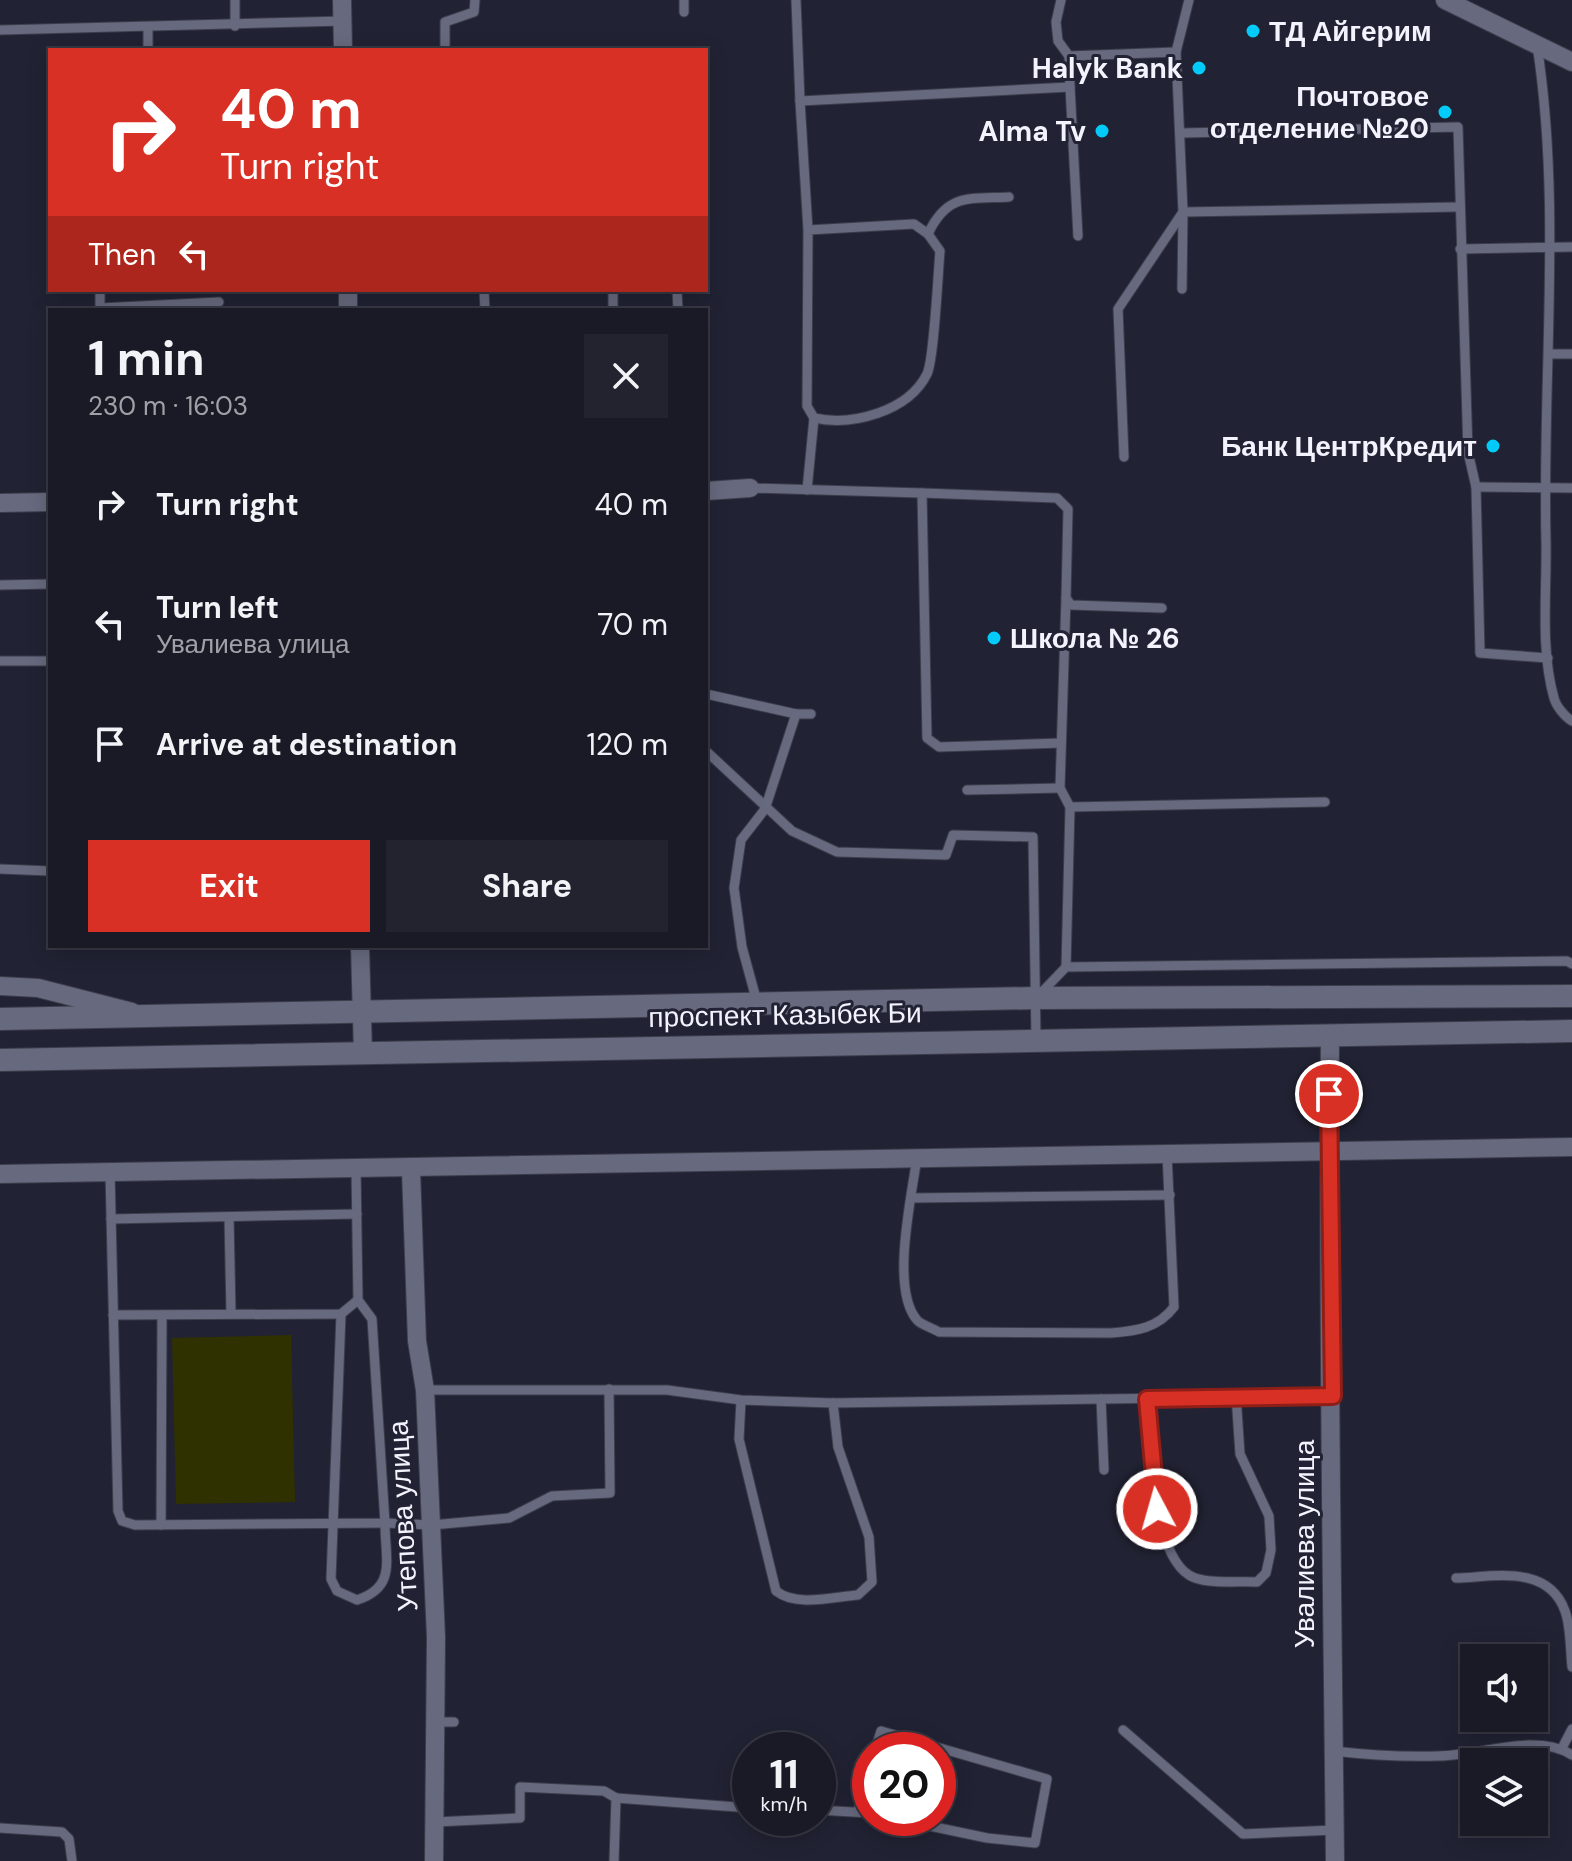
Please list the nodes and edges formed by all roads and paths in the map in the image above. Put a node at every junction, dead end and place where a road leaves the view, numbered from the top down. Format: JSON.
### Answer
{"nodes":[{"id":1,"x":235,"y":0,"type":"edge"},
{"id":2,"x":342,"y":0,"type":"edge"},
{"id":3,"x":475,"y":0,"type":"edge"},
{"id":4,"x":684,"y":0,"type":"edge"},
{"id":5,"x":796,"y":0,"type":"edge"},
{"id":6,"x":1061,"y":0,"type":"edge"},
{"id":7,"x":1189,"y":0,"type":"edge"},
{"id":8,"x":1445,"y":0,"type":"edge"},
{"id":9,"x":684,"y":12,"type":"dead end"},
{"id":10,"x":343,"y":21,"type":"junction"},
{"id":11,"x":235,"y":26,"type":"junction"},
{"id":12,"x":148,"y":27,"type":"junction"},
{"id":13,"x":0,"y":30,"type":"edge"},
{"id":14,"x":1537,"y":45,"type":"junction"},
{"id":15,"x":148,"y":48,"type":"edge"},
{"id":16,"x":343,"y":48,"type":"edge"},
{"id":17,"x":445,"y":48,"type":"edge"},
{"id":18,"x":1176,"y":52,"type":"junction"},
{"id":19,"x":1069,"y":56,"type":"junction"},
{"id":20,"x":1572,"y":62,"type":"edge"},
{"id":21,"x":1070,"y":87,"type":"junction"},
{"id":22,"x":800,"y":101,"type":"junction"},
{"id":23,"x":1182,"y":133,"type":"junction"},
{"id":24,"x":1009,"y":197,"type":"dead end"},
{"id":25,"x":1458,"y":207,"type":"junction"},
{"id":26,"x":1183,"y":212,"type":"junction"},
{"id":27,"x":808,"y":230,"type":"junction"},
{"id":28,"x":928,"y":234,"type":"junction"},
{"id":29,"x":1078,"y":236,"type":"dead end"},
{"id":30,"x":1548,"y":247,"type":"junction"},
{"id":31,"x":1572,"y":247,"type":"edge"},
{"id":32,"x":1460,"y":249,"type":"junction"},
{"id":33,"x":1182,"y":289,"type":"dead end"},
{"id":34,"x":219,"y":302,"type":"dead end"},
{"id":35,"x":117,"y":308,"type":"edge"},
{"id":36,"x":1549,"y":354,"type":"junction"},
{"id":37,"x":1572,"y":354,"type":"edge"},
{"id":38,"x":814,"y":418,"type":"junction"},
{"id":39,"x":1124,"y":457,"type":"dead end"},
{"id":40,"x":1476,"y":487,"type":"junction"},
{"id":41,"x":1545,"y":487,"type":"junction"},
{"id":42,"x":750,"y":488,"type":"joint"},
{"id":43,"x":1572,"y":488,"type":"edge"},
{"id":44,"x":807,"y":490,"type":"junction"},
{"id":45,"x":708,"y":491,"type":"edge"},
{"id":46,"x":922,"y":493,"type":"junction"},
{"id":47,"x":48,"y":502,"type":"edge"},
{"id":48,"x":0,"y":503,"type":"edge"},
{"id":49,"x":48,"y":584,"type":"edge"},
{"id":50,"x":0,"y":585,"type":"edge"},
{"id":51,"x":1066,"y":598,"type":"junction"},
{"id":52,"x":1162,"y":608,"type":"dead end"},
{"id":53,"x":1548,"y":658,"type":"junction"},
{"id":54,"x":0,"y":661,"type":"edge"},
{"id":55,"x":48,"y":661,"type":"edge"},
{"id":56,"x":708,"y":694,"type":"edge"},
{"id":57,"x":796,"y":714,"type":"junction"},
{"id":58,"x":811,"y":714,"type":"dead end"},
{"id":59,"x":1572,"y":721,"type":"edge"},
{"id":60,"x":1061,"y":743,"type":"junction"},
{"id":61,"x":708,"y":753,"type":"edge"},
{"id":62,"x":1060,"y":788,"type":"junction"},
{"id":63,"x":967,"y":790,"type":"dead end"},
{"id":64,"x":1325,"y":802,"type":"dead end"},
{"id":65,"x":1070,"y":807,"type":"junction"},
{"id":66,"x":765,"y":809,"type":"junction"},
{"id":67,"x":0,"y":869,"type":"edge"},
{"id":68,"x":48,"y":871,"type":"edge"},
{"id":69,"x":360,"y":948,"type":"edge"},
{"id":70,"x":1572,"y":964,"type":"edge"},
{"id":71,"x":1066,"y":967,"type":"junction"},
{"id":72,"x":0,"y":986,"type":"edge"},
{"id":73,"x":1572,"y":996,"type":"edge"},
{"id":74,"x":1036,"y":998,"type":"junction"},
{"id":75,"x":758,"y":1004,"type":"junction"},
{"id":76,"x":362,"y":1012,"type":"junction"},
{"id":77,"x":150,"y":1016,"type":"junction"},
{"id":78,"x":0,"y":1019,"type":"edge"},
{"id":79,"x":1572,"y":1031,"type":"edge"},
{"id":80,"x":1330,"y":1035,"type":"junction"},
{"id":81,"x":1036,"y":1040,"type":"junction"},
{"id":82,"x":363,"y":1054,"type":"junction"},
{"id":83,"x":0,"y":1060,"type":"edge"},
{"id":84,"x":1572,"y":1147,"type":"edge"},
{"id":85,"x":1329,"y":1153,"type":"junction"},
{"id":86,"x":1167,"y":1154,"type":"junction"},
{"id":87,"x":917,"y":1157,"type":"junction"},
{"id":88,"x":356,"y":1168,"type":"junction"},
{"id":89,"x":411,"y":1170,"type":"junction"},
{"id":90,"x":110,"y":1172,"type":"junction"},
{"id":91,"x":0,"y":1174,"type":"edge"},
{"id":92,"x":1170,"y":1195,"type":"junction"},
{"id":93,"x":911,"y":1198,"type":"junction"},
{"id":94,"x":357,"y":1214,"type":"junction"},
{"id":95,"x":229,"y":1217,"type":"junction"},
{"id":96,"x":111,"y":1219,"type":"junction"},
{"id":97,"x":358,"y":1300,"type":"junction"},
{"id":98,"x":231,"y":1313,"type":"junction"},
{"id":99,"x":341,"y":1314,"type":"junction"},
{"id":100,"x":113,"y":1315,"type":"junction"},
{"id":101,"x":162,"y":1315,"type":"junction"},
{"id":102,"x":609,"y":1389,"type":"junction"},
{"id":103,"x":425,"y":1390,"type":"junction"},
{"id":104,"x":1236,"y":1395,"type":"junction"},
{"id":105,"x":1333,"y":1396,"type":"junction"},
{"id":106,"x":1101,"y":1399,"type":"junction"},
{"id":107,"x":1147,"y":1399,"type":"junction"},
{"id":108,"x":741,"y":1400,"type":"junction"},
{"id":109,"x":833,"y":1403,"type":"junction"},
{"id":110,"x":1104,"y":1470,"type":"dead end"},
{"id":111,"x":335,"y":1523,"type":"junction"},
{"id":112,"x":385,"y":1523,"type":"junction"},
{"id":113,"x":161,"y":1525,"type":"junction"},
{"id":114,"x":432,"y":1525,"type":"junction"},
{"id":115,"x":1456,"y":1578,"type":"dead end"},
{"id":116,"x":1572,"y":1667,"type":"edge"},
{"id":117,"x":1572,"y":1729,"type":"edge"},
{"id":118,"x":1123,"y":1730,"type":"dead end"},
{"id":119,"x":1562,"y":1748,"type":"junction"},
{"id":120,"x":1333,"y":1751,"type":"junction"},
{"id":121,"x":956,"y":1753,"type":"edge"},
{"id":122,"x":1572,"y":1755,"type":"edge"},
{"id":123,"x":616,"y":1798,"type":"junction"},
{"id":124,"x":732,"y":1807,"type":"edge"},
{"id":125,"x":432,"y":1822,"type":"junction"},
{"id":126,"x":0,"y":1828,"type":"edge"},
{"id":127,"x":1335,"y":1830,"type":"junction"},
{"id":128,"x":956,"y":1831,"type":"edge"},
{"id":129,"x":72,"y":1861,"type":"edge"},
{"id":130,"x":434,"y":1861,"type":"edge"},
{"id":131,"x":614,"y":1861,"type":"edge"},
{"id":132,"x":1335,"y":1861,"type":"edge"}],
"edges":[{"from":1,"to":11,"type":"lane"},
{"from":2,"to":10,"type":"street"},
{"from":3,"to":17,"type":"lane"},
{"from":4,"to":9,"type":"lane"},
{"from":5,"to":22,"type":"lane"},
{"from":6,"to":19,"type":"lane"},
{"from":7,"to":18,"type":"lane"},
{"from":8,"to":14,"type":"street"},
{"from":10,"to":11,"type":"lane"},
{"from":10,"to":16,"type":"street"},
{"from":11,"to":12,"type":"lane"},
{"from":12,"to":13,"type":"lane"},
{"from":12,"to":15,"type":"lane"},
{"from":14,"to":20,"type":"street"},
{"from":14,"to":30,"type":"lane"},
{"from":18,"to":19,"type":"lane"},
{"from":18,"to":23,"type":"lane"},
{"from":19,"to":21,"type":"lane"},
{"from":21,"to":22,"type":"lane"},
{"from":21,"to":29,"type":"lane"},
{"from":22,"to":27,"type":"lane"},
{"from":23,"to":25,"type":"lane"},
{"from":23,"to":26,"type":"lane"},
{"from":24,"to":28,"type":"lane"},
{"from":25,"to":26,"type":"lane"},
{"from":25,"to":32,"type":"lane"},
{"from":26,"to":33,"type":"lane"},
{"from":26,"to":39,"type":"lane"},
{"from":27,"to":28,"type":"lane"},
{"from":27,"to":38,"type":"lane"},
{"from":28,"to":38,"type":"lane"},
{"from":30,"to":31,"type":"lane"},
{"from":30,"to":32,"type":"lane"},
{"from":30,"to":36,"type":"lane"},
{"from":32,"to":40,"type":"lane"},
{"from":34,"to":35,"type":"lane"},
{"from":36,"to":37,"type":"lane"},
{"from":36,"to":41,"type":"lane"},
{"from":38,"to":44,"type":"lane"},
{"from":40,"to":41,"type":"lane"},
{"from":40,"to":53,"type":"lane"},
{"from":41,"to":43,"type":"lane"},
{"from":41,"to":53,"type":"lane"},
{"from":42,"to":44,"type":"lane"},
{"from":42,"to":45,"type":"street"},
{"from":44,"to":46,"type":"lane"},
{"from":46,"to":51,"type":"lane"},
{"from":46,"to":60,"type":"lane"},
{"from":47,"to":48,"type":"street"},
{"from":49,"to":50,"type":"lane"},
{"from":51,"to":52,"type":"lane"},
{"from":51,"to":60,"type":"lane"},
{"from":53,"to":59,"type":"lane"},
{"from":54,"to":55,"type":"lane"},
{"from":56,"to":57,"type":"lane"},
{"from":57,"to":58,"type":"lane"},
{"from":57,"to":66,"type":"lane"},
{"from":60,"to":62,"type":"lane"},
{"from":61,"to":66,"type":"lane"},
{"from":62,"to":63,"type":"lane"},
{"from":62,"to":65,"type":"lane"},
{"from":64,"to":65,"type":"lane"},
{"from":65,"to":71,"type":"lane"},
{"from":66,"to":74,"type":"lane"},
{"from":66,"to":75,"type":"lane"},
{"from":67,"to":68,"type":"lane"},
{"from":69,"to":76,"type":"street"},
{"from":70,"to":71,"type":"lane"},
{"from":71,"to":74,"type":"lane"},
{"from":72,"to":77,"type":"street"},
{"from":73,"to":74,"type":"street","name":"проспект Казыбек Би"},
{"from":74,"to":75,"type":"street","name":"проспект Казыбек Би"},
{"from":74,"to":81,"type":"lane"},
{"from":75,"to":76,"type":"street","name":"проспект Казыбек Би"},
{"from":76,"to":77,"type":"street","name":"проспект Казыбек Би"},
{"from":76,"to":82,"type":"street"},
{"from":77,"to":78,"type":"street","name":"проспект Казыбек Би"},
{"from":79,"to":80,"type":"street","name":"проспект Казыбек Би"},
{"from":80,"to":81,"type":"street","name":"проспект Казыбек Би"},
{"from":80,"to":85,"type":"street","name":"Увалиева улица"},
{"from":81,"to":82,"type":"street","name":"проспект Казыбек Би"},
{"from":82,"to":83,"type":"street","name":"проспект Казыбек Би"},
{"from":84,"to":85,"type":"street"},
{"from":85,"to":86,"type":"street"},
{"from":85,"to":105,"type":"street","name":"Увалиева улица"},
{"from":86,"to":87,"type":"street"},
{"from":86,"to":92,"type":"lane"},
{"from":87,"to":89,"type":"street"},
{"from":87,"to":93,"type":"lane"},
{"from":88,"to":89,"type":"street"},
{"from":88,"to":90,"type":"street"},
{"from":88,"to":94,"type":"lane"},
{"from":89,"to":103,"type":"street","name":"Утепова улица"},
{"from":90,"to":91,"type":"street"},
{"from":90,"to":96,"type":"lane"},
{"from":92,"to":93,"type":"lane"},
{"from":92,"to":93,"type":"lane"},
{"from":94,"to":95,"type":"lane"},
{"from":94,"to":97,"type":"lane"},
{"from":95,"to":96,"type":"lane"},
{"from":95,"to":98,"type":"lane"},
{"from":96,"to":100,"type":"lane"},
{"from":97,"to":99,"type":"lane"},
{"from":97,"to":112,"type":"lane"},
{"from":98,"to":99,"type":"lane"},
{"from":98,"to":101,"type":"lane"},
{"from":99,"to":111,"type":"lane"},
{"from":100,"to":101,"type":"lane"},
{"from":100,"to":113,"type":"lane"},
{"from":101,"to":113,"type":"lane"},
{"from":102,"to":103,"type":"lane"},
{"from":102,"to":108,"type":"lane"},
{"from":102,"to":114,"type":"lane"},
{"from":103,"to":114,"type":"street","name":"Утепова улица"},
{"from":104,"to":105,"type":"lane"},
{"from":104,"to":107,"type":"lane"},
{"from":104,"to":107,"type":"lane"},
{"from":105,"to":120,"type":"street","name":"Увалиева улица"},
{"from":106,"to":107,"type":"lane"},
{"from":106,"to":109,"type":"lane"},
{"from":106,"to":110,"type":"lane"},
{"from":108,"to":109,"type":"lane"},
{"from":108,"to":109,"type":"lane"},
{"from":111,"to":112,"type":"lane"},
{"from":111,"to":112,"type":"lane"},
{"from":111,"to":113,"type":"lane"},
{"from":112,"to":114,"type":"lane"},
{"from":114,"to":125,"type":"street","name":"Утепова улица"},
{"from":115,"to":116,"type":"lane"},
{"from":117,"to":119,"type":"lane"},
{"from":118,"to":127,"type":"lane"},
{"from":119,"to":120,"type":"lane"},
{"from":119,"to":122,"type":"lane"},
{"from":120,"to":127,"type":"street","name":"Увалиева улица"},
{"from":121,"to":128,"type":"lane"},
{"from":123,"to":124,"type":"lane"},
{"from":123,"to":125,"type":"lane"},
{"from":123,"to":131,"type":"lane"},
{"from":125,"to":130,"type":"street","name":"Утепова улица"},
{"from":126,"to":129,"type":"lane"},
{"from":127,"to":132,"type":"street","name":"Увалиева улица"}]}
